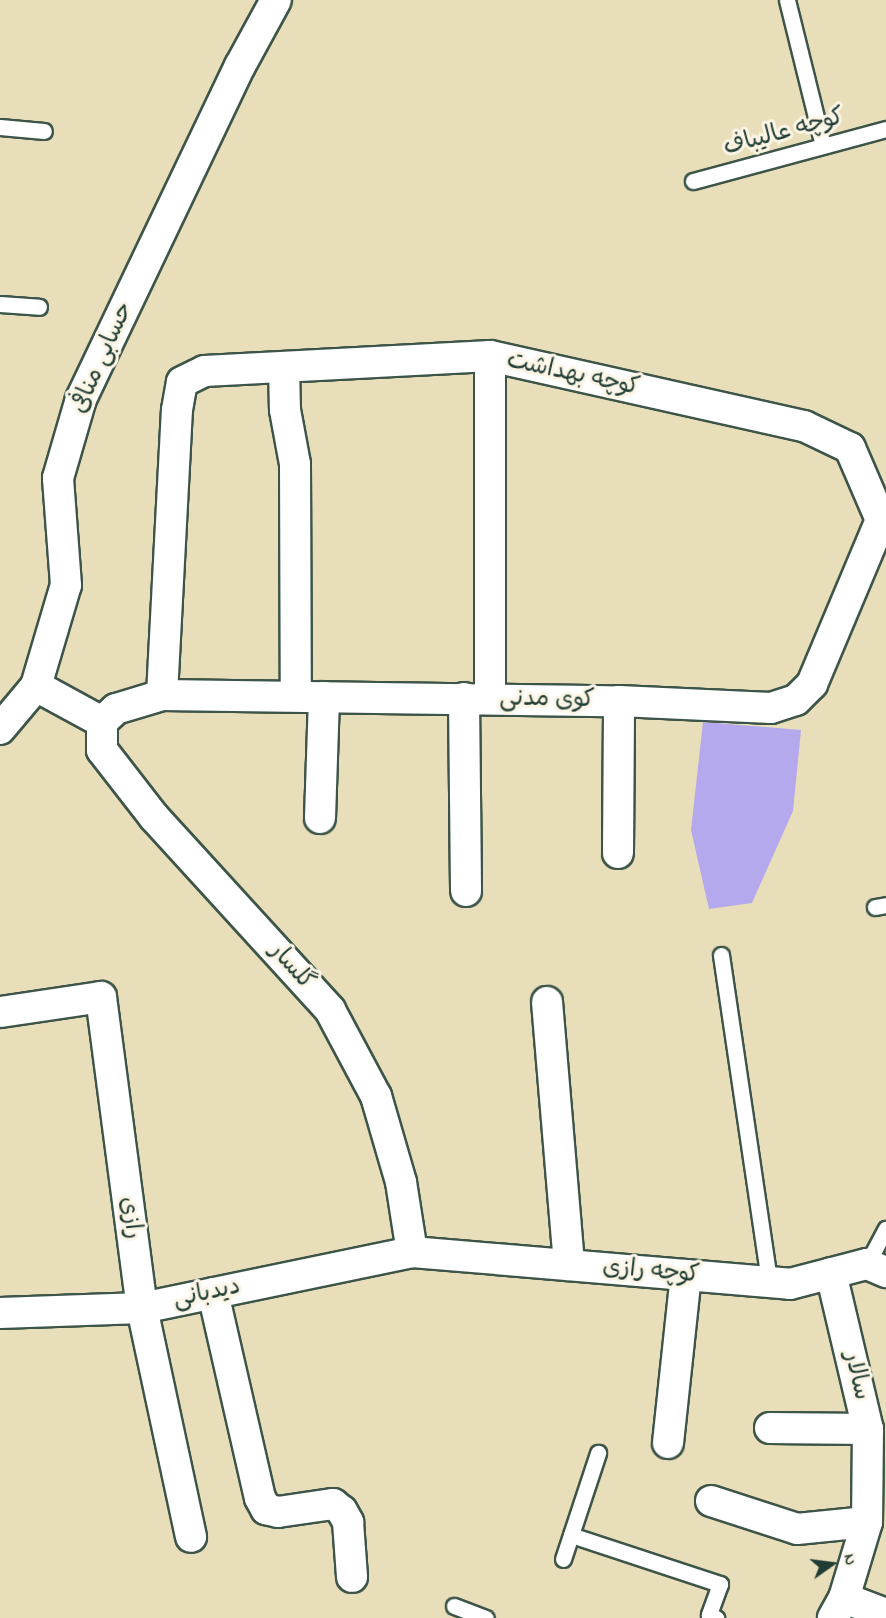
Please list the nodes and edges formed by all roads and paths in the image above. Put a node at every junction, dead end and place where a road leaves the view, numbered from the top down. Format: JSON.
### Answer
{"nodes":[{"id":1,"x":276,"y":0,"type":"edge"},
{"id":2,"x":787,"y":0,"type":"edge"},
{"id":3,"x":0,"y":127,"type":"edge"},
{"id":4,"x":886,"y":129,"type":"edge"},
{"id":5,"x":44,"y":132,"type":"dead end"},
{"id":6,"x":823,"y":146,"type":"junction"},
{"id":7,"x":693,"y":181,"type":"dead end"},
{"id":8,"x":0,"y":304,"type":"edge"},
{"id":9,"x":39,"y":307,"type":"dead end"},
{"id":10,"x":490,"y":356,"type":"junction"},
{"id":11,"x":284,"y":367,"type":"junction"},
{"id":12,"x":884,"y":521,"type":"edge"},
{"id":13,"x":36,"y":686,"type":"junction"},
{"id":14,"x":162,"y":695,"type":"junction"},
{"id":15,"x":310,"y":697,"type":"junction"},
{"id":16,"x":477,"y":699,"type":"junction"},
{"id":17,"x":619,"y":701,"type":"junction"},
{"id":18,"x":102,"y":722,"type":"junction"},
{"id":19,"x":0,"y":729,"type":"edge"},
{"id":20,"x":320,"y":818,"type":"dead end"},
{"id":21,"x":618,"y":853,"type":"dead end"},
{"id":22,"x":466,"y":891,"type":"dead end"},
{"id":23,"x":721,"y":955,"type":"dead end"},
{"id":24,"x":547,"y":1002,"type":"dead end"},
{"id":25,"x":0,"y":1012,"type":"edge"},
{"id":26,"x":886,"y":1229,"type":"edge"},
{"id":27,"x":412,"y":1252,"type":"junction"},
{"id":28,"x":569,"y":1265,"type":"junction"},
{"id":29,"x":877,"y":1268,"type":"edge"},
{"id":30,"x":831,"y":1273,"type":"junction"},
{"id":31,"x":686,"y":1275,"type":"junction"},
{"id":32,"x":769,"y":1281,"type":"junction"},
{"id":33,"x":213,"y":1293,"type":"junction"},
{"id":34,"x":142,"y":1308,"type":"junction"},
{"id":35,"x":0,"y":1313,"type":"edge"},
{"id":36,"x":770,"y":1428,"type":"dead end"},
{"id":37,"x":868,"y":1429,"type":"junction"},
{"id":38,"x":668,"y":1443,"type":"dead end"},
{"id":39,"x":598,"y":1453,"type":"dead end"},
{"id":40,"x":711,"y":1501,"type":"dead end"},
{"id":41,"x":867,"y":1522,"type":"junction"},
{"id":42,"x":571,"y":1535,"type":"junction"},
{"id":43,"x":191,"y":1537,"type":"dead end"},
{"id":44,"x":563,"y":1559,"type":"dead end"},
{"id":45,"x":352,"y":1577,"type":"dead end"},
{"id":46,"x":454,"y":1606,"type":"dead end"},
{"id":47,"x":838,"y":1608,"type":"edge"},
{"id":48,"x":886,"y":1614,"type":"edge"},
{"id":49,"x":486,"y":1618,"type":"edge"},
{"id":50,"x":716,"y":1618,"type":"edge"}],
"edges":[{"from":1,"to":13,"type":"street","name":"حسابی منافی"},
{"from":2,"to":6,"type":"lane"},
{"from":3,"to":5,"type":"lane"},
{"from":4,"to":6,"type":"lane","name":"کوچه عالیباف"},
{"from":6,"to":7,"type":"lane","name":"کوچه عالیباف"},
{"from":8,"to":9,"type":"lane"},
{"from":10,"to":11,"type":"street","name":"کوچه بهداشت"},
{"from":10,"to":12,"type":"street","name":"کوچه بهداشت"},
{"from":10,"to":16,"type":"street"},
{"from":11,"to":14,"type":"street","name":"کوچه بهداشت"},
{"from":11,"to":15,"type":"street"},
{"from":12,"to":17,"type":"street","name":"کوی مدنی"},
{"from":13,"to":18,"type":"street"},
{"from":13,"to":19,"type":"street","name":"حسابی منافی"},
{"from":14,"to":15,"type":"street","name":"کوی مدنی"},
{"from":14,"to":18,"type":"street","name":"کوی مدنی"},
{"from":15,"to":16,"type":"street","name":"کوی مدنی"},
{"from":15,"to":20,"type":"street"},
{"from":16,"to":17,"type":"street","name":"کوی مدنی"},
{"from":16,"to":22,"type":"street"},
{"from":17,"to":21,"type":"street"},
{"from":18,"to":27,"type":"street","name":"گلسار"},
{"from":23,"to":32,"type":"lane"},
{"from":24,"to":28,"type":"street"},
{"from":25,"to":34,"type":"street","name":"رازی"},
{"from":26,"to":29,"type":"lane"},
{"from":27,"to":28,"type":"street","name":"کوچه رازی"},
{"from":27,"to":33,"type":"street","name":"دیدبانی"},
{"from":28,"to":31,"type":"street","name":"کوچه رازی"},
{"from":29,"to":30,"type":"street","name":"کوچه رازی"},
{"from":30,"to":32,"type":"street","name":"کوچه رازی"},
{"from":30,"to":37,"type":"street","name":"سالار"},
{"from":31,"to":32,"type":"street","name":"کوچه رازی"},
{"from":31,"to":38,"type":"street"},
{"from":33,"to":34,"type":"street","name":"دیدبانی"},
{"from":33,"to":45,"type":"street"},
{"from":34,"to":35,"type":"street","name":"دیدبانی"},
{"from":34,"to":43,"type":"street","name":"رازی"},
{"from":36,"to":37,"type":"street"},
{"from":37,"to":41,"type":"street","name":"سالار"},
{"from":39,"to":42,"type":"lane"},
{"from":40,"to":41,"type":"street"},
{"from":41,"to":47,"type":"street","name":"سالار"},
{"from":42,"to":44,"type":"lane"},
{"from":42,"to":50,"type":"lane"},
{"from":46,"to":49,"type":"lane"},
{"from":47,"to":48,"type":"street"}]}
